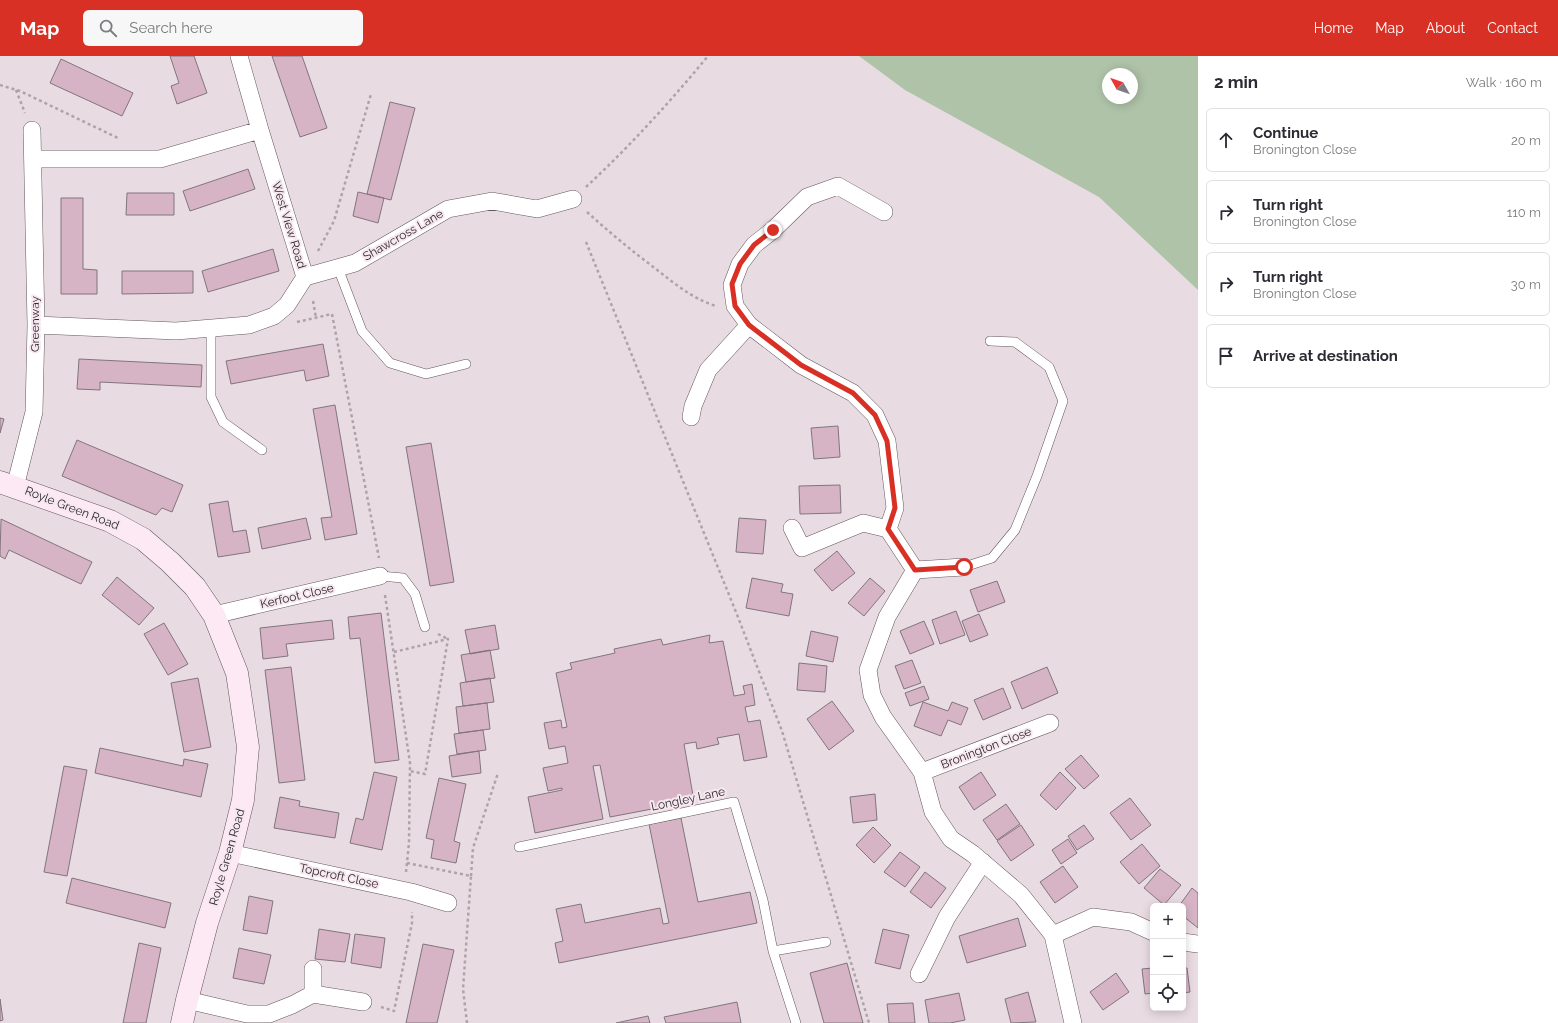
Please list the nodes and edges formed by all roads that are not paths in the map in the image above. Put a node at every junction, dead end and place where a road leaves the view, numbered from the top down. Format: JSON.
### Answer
{"nodes":[{"id":1,"x":239,"y":56,"type":"edge"},
{"id":2,"x":32,"y":130,"type":"road end"},
{"id":3,"x":260,"y":130,"type":"junction"},
{"id":4,"x":34,"y":159,"type":"junction"},
{"id":5,"x":573,"y":199,"type":"road end"},
{"id":6,"x":884,"y":212,"type":"dead end"},
{"id":7,"x":338,"y":268,"type":"junction"},
{"id":8,"x":305,"y":277,"type":"junction"},
{"id":9,"x":36,"y":325,"type":"junction"},
{"id":10,"x":749,"y":325,"type":"junction"},
{"id":11,"x":211,"y":328,"type":"junction"},
{"id":12,"x":990,"y":341,"type":"dead end"},
{"id":13,"x":466,"y":364,"type":"dead end"},
{"id":14,"x":691,"y":417,"type":"dead end"},
{"id":15,"x":262,"y":450,"type":"dead end"},
{"id":16,"x":7,"y":484,"type":"edge"},
{"id":17,"x":792,"y":528,"type":"dead end"},
{"id":18,"x":888,"y":529,"type":"junction"},
{"id":19,"x":964,"y":567,"type":"joint"},
{"id":20,"x":915,"y":570,"type":"junction"},
{"id":21,"x":380,"y":576,"type":"joint"},
{"id":22,"x":214,"y":615,"type":"junction"},
{"id":23,"x":425,"y":626,"type":"dead end"},
{"id":24,"x":1050,"y":723,"type":"dead end"},
{"id":25,"x":922,"y":772,"type":"junction"},
{"id":26,"x":519,"y":847,"type":"dead end"},
{"id":27,"x":230,"y":853,"type":"junction"},
{"id":28,"x":983,"y":862,"type":"junction"},
{"id":29,"x":448,"y":903,"type":"dead end"},
{"id":30,"x":1150,"y":931,"type":"edge"},
{"id":31,"x":1053,"y":935,"type":"junction"},
{"id":32,"x":826,"y":942,"type":"dead end"},
{"id":33,"x":1186,"y":942,"type":"edge"},
{"id":34,"x":1198,"y":944,"type":"edge"},
{"id":35,"x":773,"y":952,"type":"junction"},
{"id":36,"x":313,"y":969,"type":"dead end"},
{"id":37,"x":919,"y":974,"type":"dead end"},
{"id":38,"x":313,"y":994,"type":"junction"},
{"id":39,"x":187,"y":1000,"type":"junction"},
{"id":40,"x":363,"y":1002,"type":"road end"},
{"id":41,"x":182,"y":1023,"type":"edge"},
{"id":42,"x":796,"y":1023,"type":"edge"},
{"id":43,"x":1073,"y":1023,"type":"edge"}],
"edges":[{"from":1,"to":3,"type":"street","name":"West View Road"},
{"from":2,"to":4,"type":"street","name":"Greenway"},
{"from":3,"to":4,"type":"street"},
{"from":3,"to":8,"type":"street","name":"West View Road"},
{"from":4,"to":9,"type":"street","name":"Greenway"},
{"from":5,"to":7,"type":"street","name":"Shawcross Lane"},
{"from":6,"to":10,"type":"street"},
{"from":7,"to":8,"type":"street","name":"Shawcross Lane"},
{"from":7,"to":13,"type":"lane"},
{"from":8,"to":11,"type":"street","name":"West View Road"},
{"from":9,"to":11,"type":"street","name":"West View Road"},
{"from":9,"to":16,"type":"street","name":"Greenway"},
{"from":10,"to":14,"type":"street"},
{"from":10,"to":18,"type":"street"},
{"from":11,"to":15,"type":"lane"},
{"from":12,"to":19,"type":"lane"},
{"from":16,"to":22,"type":"main road","name":"Royle Green Road"},
{"from":17,"to":18,"type":"street"},
{"from":18,"to":20,"type":"street"},
{"from":19,"to":20,"type":"street"},
{"from":20,"to":25,"type":"street"},
{"from":21,"to":22,"type":"street","name":"Kerfoot Close"},
{"from":21,"to":23,"type":"lane"},
{"from":22,"to":27,"type":"main road","name":"Royle Green Road"},
{"from":24,"to":25,"type":"street","name":"Bronington Close"},
{"from":25,"to":28,"type":"street"},
{"from":26,"to":35,"type":"lane","name":"Longley Lane"},
{"from":27,"to":29,"type":"street","name":"Topcroft Close"},
{"from":27,"to":39,"type":"main road","name":"Royle Green Road"},
{"from":28,"to":31,"type":"street"},
{"from":28,"to":37,"type":"street"},
{"from":30,"to":31,"type":"street"},
{"from":31,"to":43,"type":"street"},
{"from":32,"to":35,"type":"lane"},
{"from":33,"to":34,"type":"street"},
{"from":35,"to":42,"type":"lane","name":"Longley Lane"},
{"from":36,"to":38,"type":"street"},
{"from":38,"to":39,"type":"street"},
{"from":38,"to":40,"type":"street"},
{"from":39,"to":41,"type":"main road","name":"Royle Green Road"}]}
